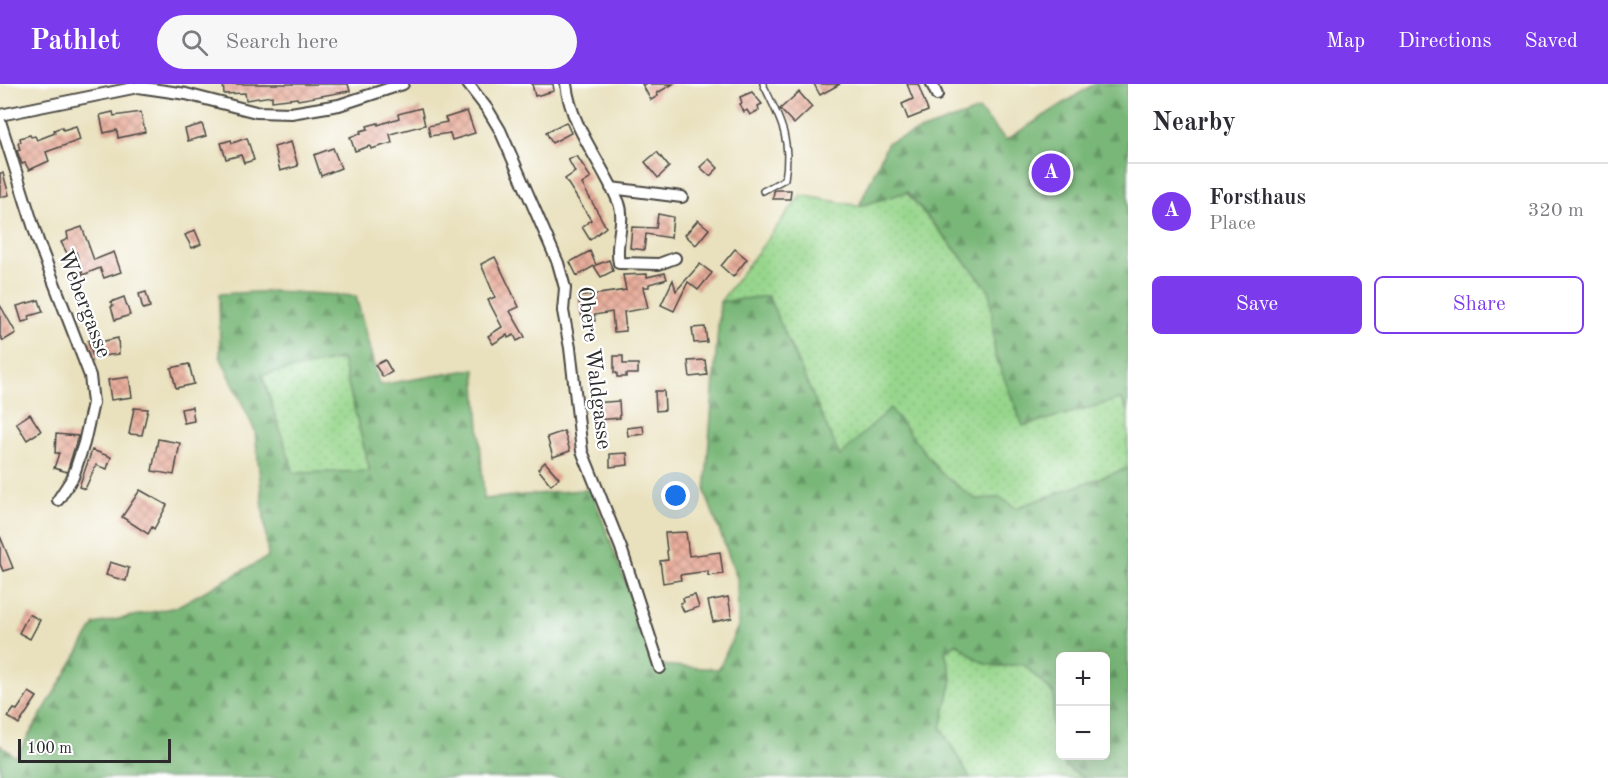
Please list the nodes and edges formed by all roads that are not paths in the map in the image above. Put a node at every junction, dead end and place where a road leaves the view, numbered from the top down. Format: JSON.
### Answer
{"nodes":[{"id":1,"x":403,"y":84,"type":"edge"},
{"id":2,"x":468,"y":84,"type":"edge"},
{"id":3,"x":566,"y":84,"type":"edge"},
{"id":4,"x":763,"y":84,"type":"edge"},
{"id":5,"x":932,"y":84,"type":"edge"},
{"id":6,"x":937,"y":95,"type":"dead end"},
{"id":7,"x":0,"y":116,"type":"edge"},
{"id":8,"x":0,"y":121,"type":"edge"},
{"id":9,"x":611,"y":188,"type":"junction"},
{"id":10,"x":763,"y":190,"type":"dead end"},
{"id":11,"x":682,"y":197,"type":"dead end"},
{"id":12,"x":675,"y":258,"type":"dead end"},
{"id":13,"x":58,"y":500,"type":"dead end"},
{"id":14,"x":660,"y":668,"type":"dead end"}],
"edges":[{"from":1,"to":7,"type":"street"},
{"from":2,"to":14,"type":"street","name":"Obere Waldgasse"},
{"from":3,"to":9,"type":"street"},
{"from":4,"to":10,"type":"lane"},
{"from":5,"to":6,"type":"street"},
{"from":8,"to":13,"type":"street","name":"Webergasse"},
{"from":9,"to":11,"type":"street"},
{"from":9,"to":12,"type":"street"}]}
